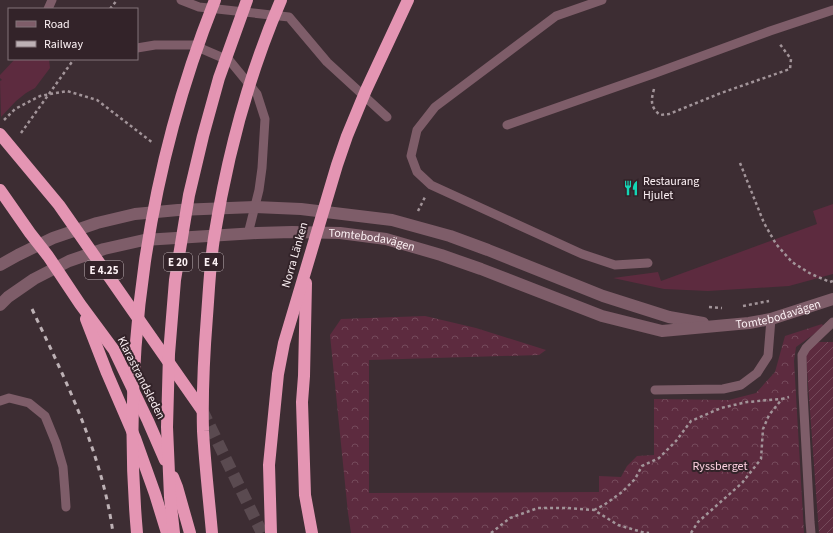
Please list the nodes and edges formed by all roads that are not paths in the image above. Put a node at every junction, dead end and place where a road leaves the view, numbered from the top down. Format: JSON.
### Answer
{"nodes":[{"id":1,"x":181,"y":0,"type":"edge"},
{"id":2,"x":215,"y":0,"type":"edge"},
{"id":3,"x":247,"y":0,"type":"edge"},
{"id":4,"x":281,"y":0,"type":"edge"},
{"id":5,"x":408,"y":0,"type":"edge"},
{"id":6,"x":602,"y":0,"type":"edge"},
{"id":7,"x":833,"y":10,"type":"edge"},
{"id":8,"x":138,"y":48,"type":"edge"},
{"id":9,"x":387,"y":117,"type":"dead end"},
{"id":10,"x":508,"y":125,"type":"dead end"},
{"id":11,"x":0,"y":134,"type":"edge"},
{"id":12,"x":0,"y":190,"type":"edge"},
{"id":13,"x":260,"y":207,"type":"junction"},
{"id":14,"x":252,"y":233,"type":"junction"},
{"id":15,"x":18,"y":255,"type":"junction"},
{"id":16,"x":0,"y":256,"type":"edge"},
{"id":17,"x":648,"y":263,"type":"dead end"},
{"id":18,"x":0,"y":264,"type":"edge"},
{"id":19,"x":307,"y":266,"type":"junction"},
{"id":20,"x":833,"y":299,"type":"edge"},
{"id":21,"x":80,"y":304,"type":"junction"},
{"id":22,"x":0,"y":305,"type":"edge"},
{"id":23,"x":771,"y":319,"type":"junction"},
{"id":24,"x":833,"y":322,"type":"edge"},
{"id":25,"x":722,"y":326,"type":"junction"},
{"id":26,"x":655,"y":390,"type":"dead end"},
{"id":27,"x":0,"y":401,"type":"edge"},
{"id":28,"x":202,"y":410,"type":"tunnel mouth"},
{"id":29,"x":66,"y":507,"type":"dead end"},
{"id":30,"x":137,"y":533,"type":"edge"},
{"id":31,"x":167,"y":533,"type":"edge"},
{"id":32,"x":174,"y":533,"type":"edge"},
{"id":33,"x":190,"y":533,"type":"edge"},
{"id":34,"x":212,"y":533,"type":"edge"},
{"id":35,"x":270,"y":533,"type":"edge"},
{"id":36,"x":312,"y":533,"type":"edge"},
{"id":37,"x":811,"y":533,"type":"edge"}],
"edges":[{"from":1,"to":9,"type":"lane"},
{"from":2,"to":30,"type":"highway"},
{"from":3,"to":32,"type":"highway","number":"E 20"},
{"from":4,"to":34,"type":"highway","number":"E 4"},
{"from":5,"to":19,"type":"highway","name":"Norra Länken"},
{"from":6,"to":17,"type":"lane"},
{"from":7,"to":10,"type":"lane"},
{"from":8,"to":13,"type":"lane"},
{"from":11,"to":28,"type":"highway","number":"E 4.25"},
{"from":12,"to":21,"type":"highway","name":"Klarastrandsleden"},
{"from":13,"to":14,"type":"lane"},
{"from":13,"to":15,"type":"street","name":"Tomtebodavägen"},
{"from":13,"to":25,"type":"street","name":"Tomtebodavägen"},
{"from":14,"to":22,"type":"street","name":"Tomtebodavägen"},
{"from":14,"to":25,"type":"street","name":"Tomtebodavägen"},
{"from":15,"to":16,"type":"street"},
{"from":15,"to":18,"type":"street","name":"Tomtebodavägen"},
{"from":19,"to":35,"type":"highway","name":"Norra Länken"},
{"from":19,"to":36,"type":"highway"},
{"from":20,"to":23,"type":"street","name":"Tomtebodavägen"},
{"from":21,"to":31,"type":"highway"},
{"from":21,"to":33,"type":"highway","name":"Klarastrandsleden"},
{"from":23,"to":25,"type":"street","name":"Tomtebodavägen"},
{"from":23,"to":26,"type":"lane"},
{"from":24,"to":37,"type":"lane"},
{"from":27,"to":29,"type":"lane"}]}
